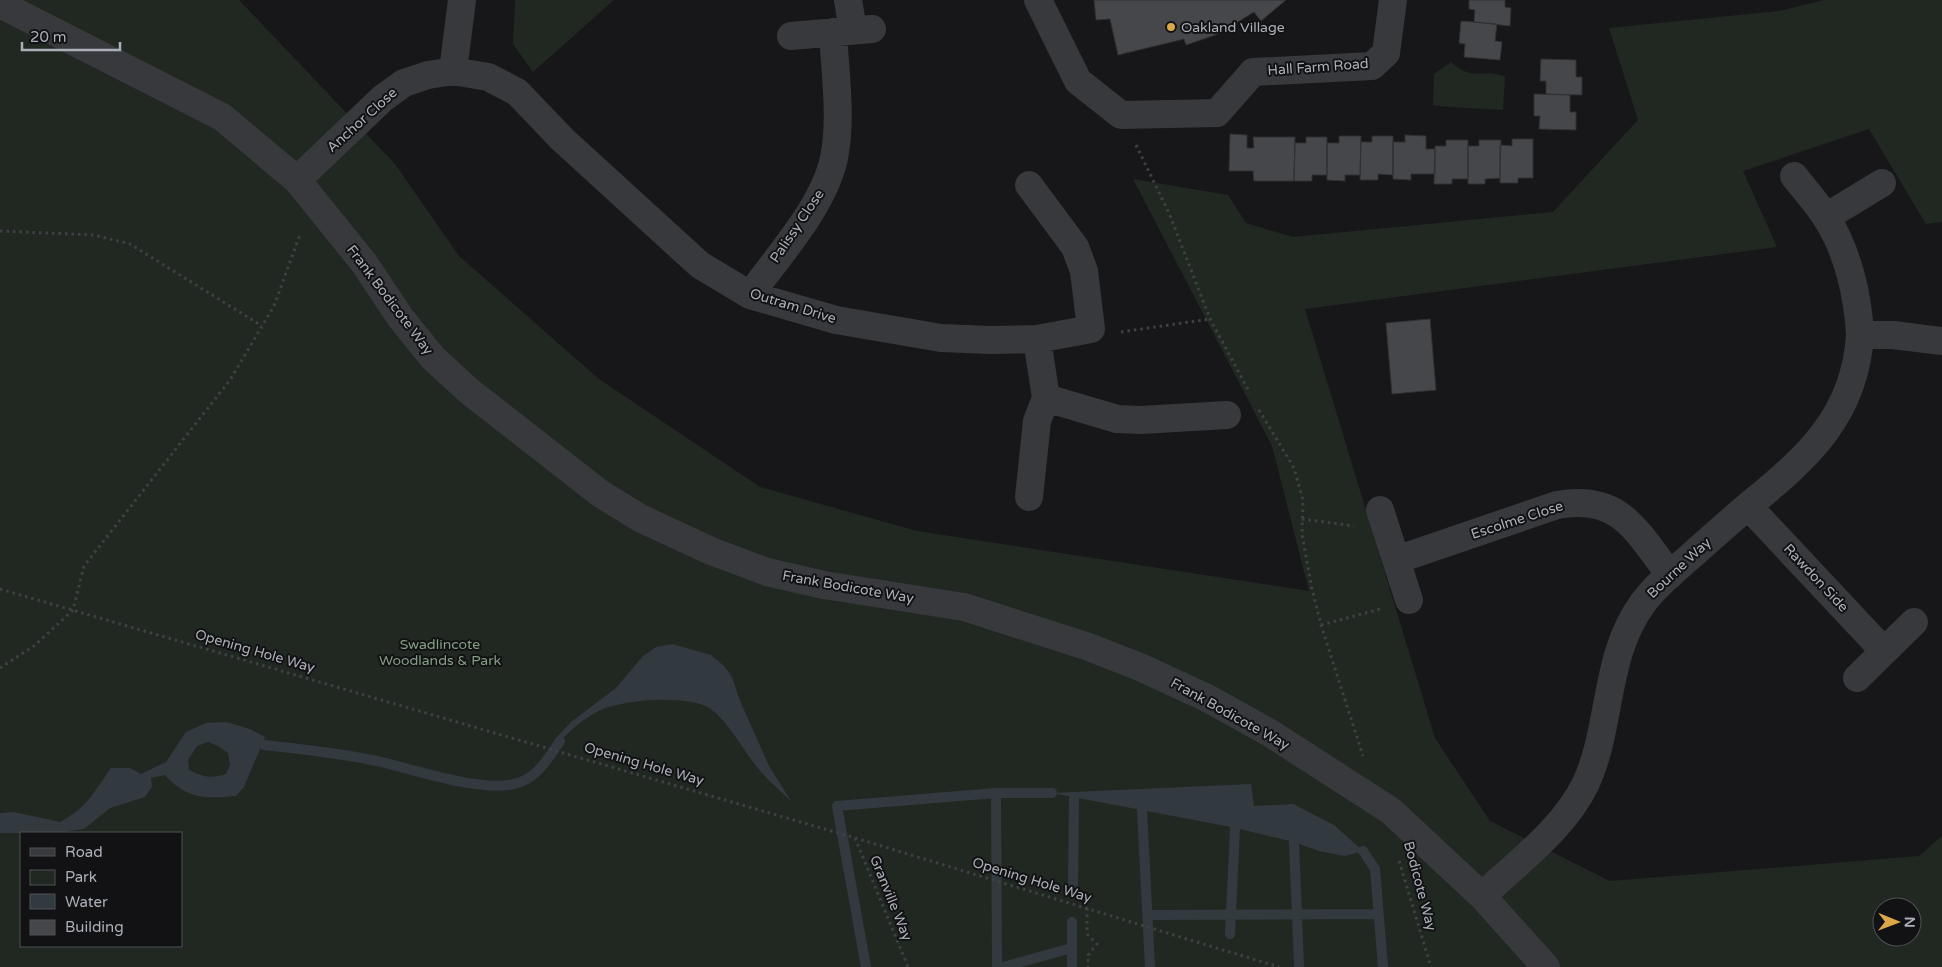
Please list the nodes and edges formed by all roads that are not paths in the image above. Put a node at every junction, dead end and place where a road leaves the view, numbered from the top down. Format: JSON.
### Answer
{"nodes":[{"id":1,"x":462,"y":0,"type":"edge"},
{"id":2,"x":848,"y":0,"type":"edge"},
{"id":3,"x":1038,"y":0,"type":"edge"},
{"id":4,"x":1393,"y":0,"type":"edge"},
{"id":5,"x":0,"y":4,"type":"edge"},
{"id":6,"x":853,"y":30,"type":"junction"},
{"id":7,"x":792,"y":36,"type":"dead end"},
{"id":8,"x":452,"y":71,"type":"junction"},
{"id":9,"x":1794,"y":176,"type":"dead end"},
{"id":10,"x":297,"y":180,"type":"junction"},
{"id":11,"x":1882,"y":184,"type":"dead end"},
{"id":12,"x":1028,"y":185,"type":"dead end"},
{"id":13,"x":1826,"y":217,"type":"junction"},
{"id":14,"x":750,"y":295,"type":"junction"},
{"id":15,"x":1860,"y":335,"type":"junction"},
{"id":16,"x":1037,"y":339,"type":"junction"},
{"id":17,"x":1942,"y":341,"type":"edge"},
{"id":18,"x":1046,"y":398,"type":"junction"},
{"id":19,"x":1227,"y":415,"type":"dead end"},
{"id":20,"x":1029,"y":497,"type":"dead end"},
{"id":21,"x":1748,"y":506,"type":"junction"},
{"id":22,"x":1384,"y":520,"type":"road end"},
{"id":23,"x":1396,"y":560,"type":"junction"},
{"id":24,"x":1670,"y":575,"type":"junction"},
{"id":25,"x":1409,"y":600,"type":"road end"},
{"id":26,"x":1914,"y":622,"type":"dead end"},
{"id":27,"x":1884,"y":651,"type":"junction"},
{"id":28,"x":1857,"y":678,"type":"dead end"},
{"id":29,"x":1482,"y":896,"type":"junction"},
{"id":30,"x":1546,"y":967,"type":"edge"}],
"edges":[{"from":1,"to":8,"type":"street"},
{"from":2,"to":6,"type":"street","name":"Palissy Close"},
{"from":3,"to":4,"type":"street","name":"Hall Farm Road"},
{"from":5,"to":10,"type":"street","name":"Frank Bodicote Way"},
{"from":6,"to":7,"type":"street"},
{"from":6,"to":14,"type":"street","name":"Palissy Close"},
{"from":8,"to":10,"type":"street","name":"Anchor Close"},
{"from":8,"to":14,"type":"street","name":"Outram Drive"},
{"from":9,"to":13,"type":"street","name":"Bourne Way"},
{"from":10,"to":29,"type":"street","name":"Frank Bodicote Way"},
{"from":11,"to":13,"type":"street"},
{"from":12,"to":16,"type":"street","name":"Outram Drive"},
{"from":13,"to":15,"type":"street","name":"Bourne Way"},
{"from":14,"to":16,"type":"street","name":"Outram Drive"},
{"from":15,"to":17,"type":"street"},
{"from":15,"to":21,"type":"street","name":"Bourne Way"},
{"from":16,"to":18,"type":"street"},
{"from":18,"to":19,"type":"street"},
{"from":18,"to":20,"type":"street"},
{"from":21,"to":24,"type":"street","name":"Bourne Way"},
{"from":21,"to":27,"type":"street","name":"Rawdon Side"},
{"from":22,"to":23,"type":"street"},
{"from":23,"to":24,"type":"street","name":"Escolme Close"},
{"from":23,"to":25,"type":"street"},
{"from":24,"to":29,"type":"street","name":"Bourne Way"},
{"from":26,"to":27,"type":"street"},
{"from":27,"to":28,"type":"street"},
{"from":29,"to":30,"type":"street","name":"Frank Bodicote Way"}]}
